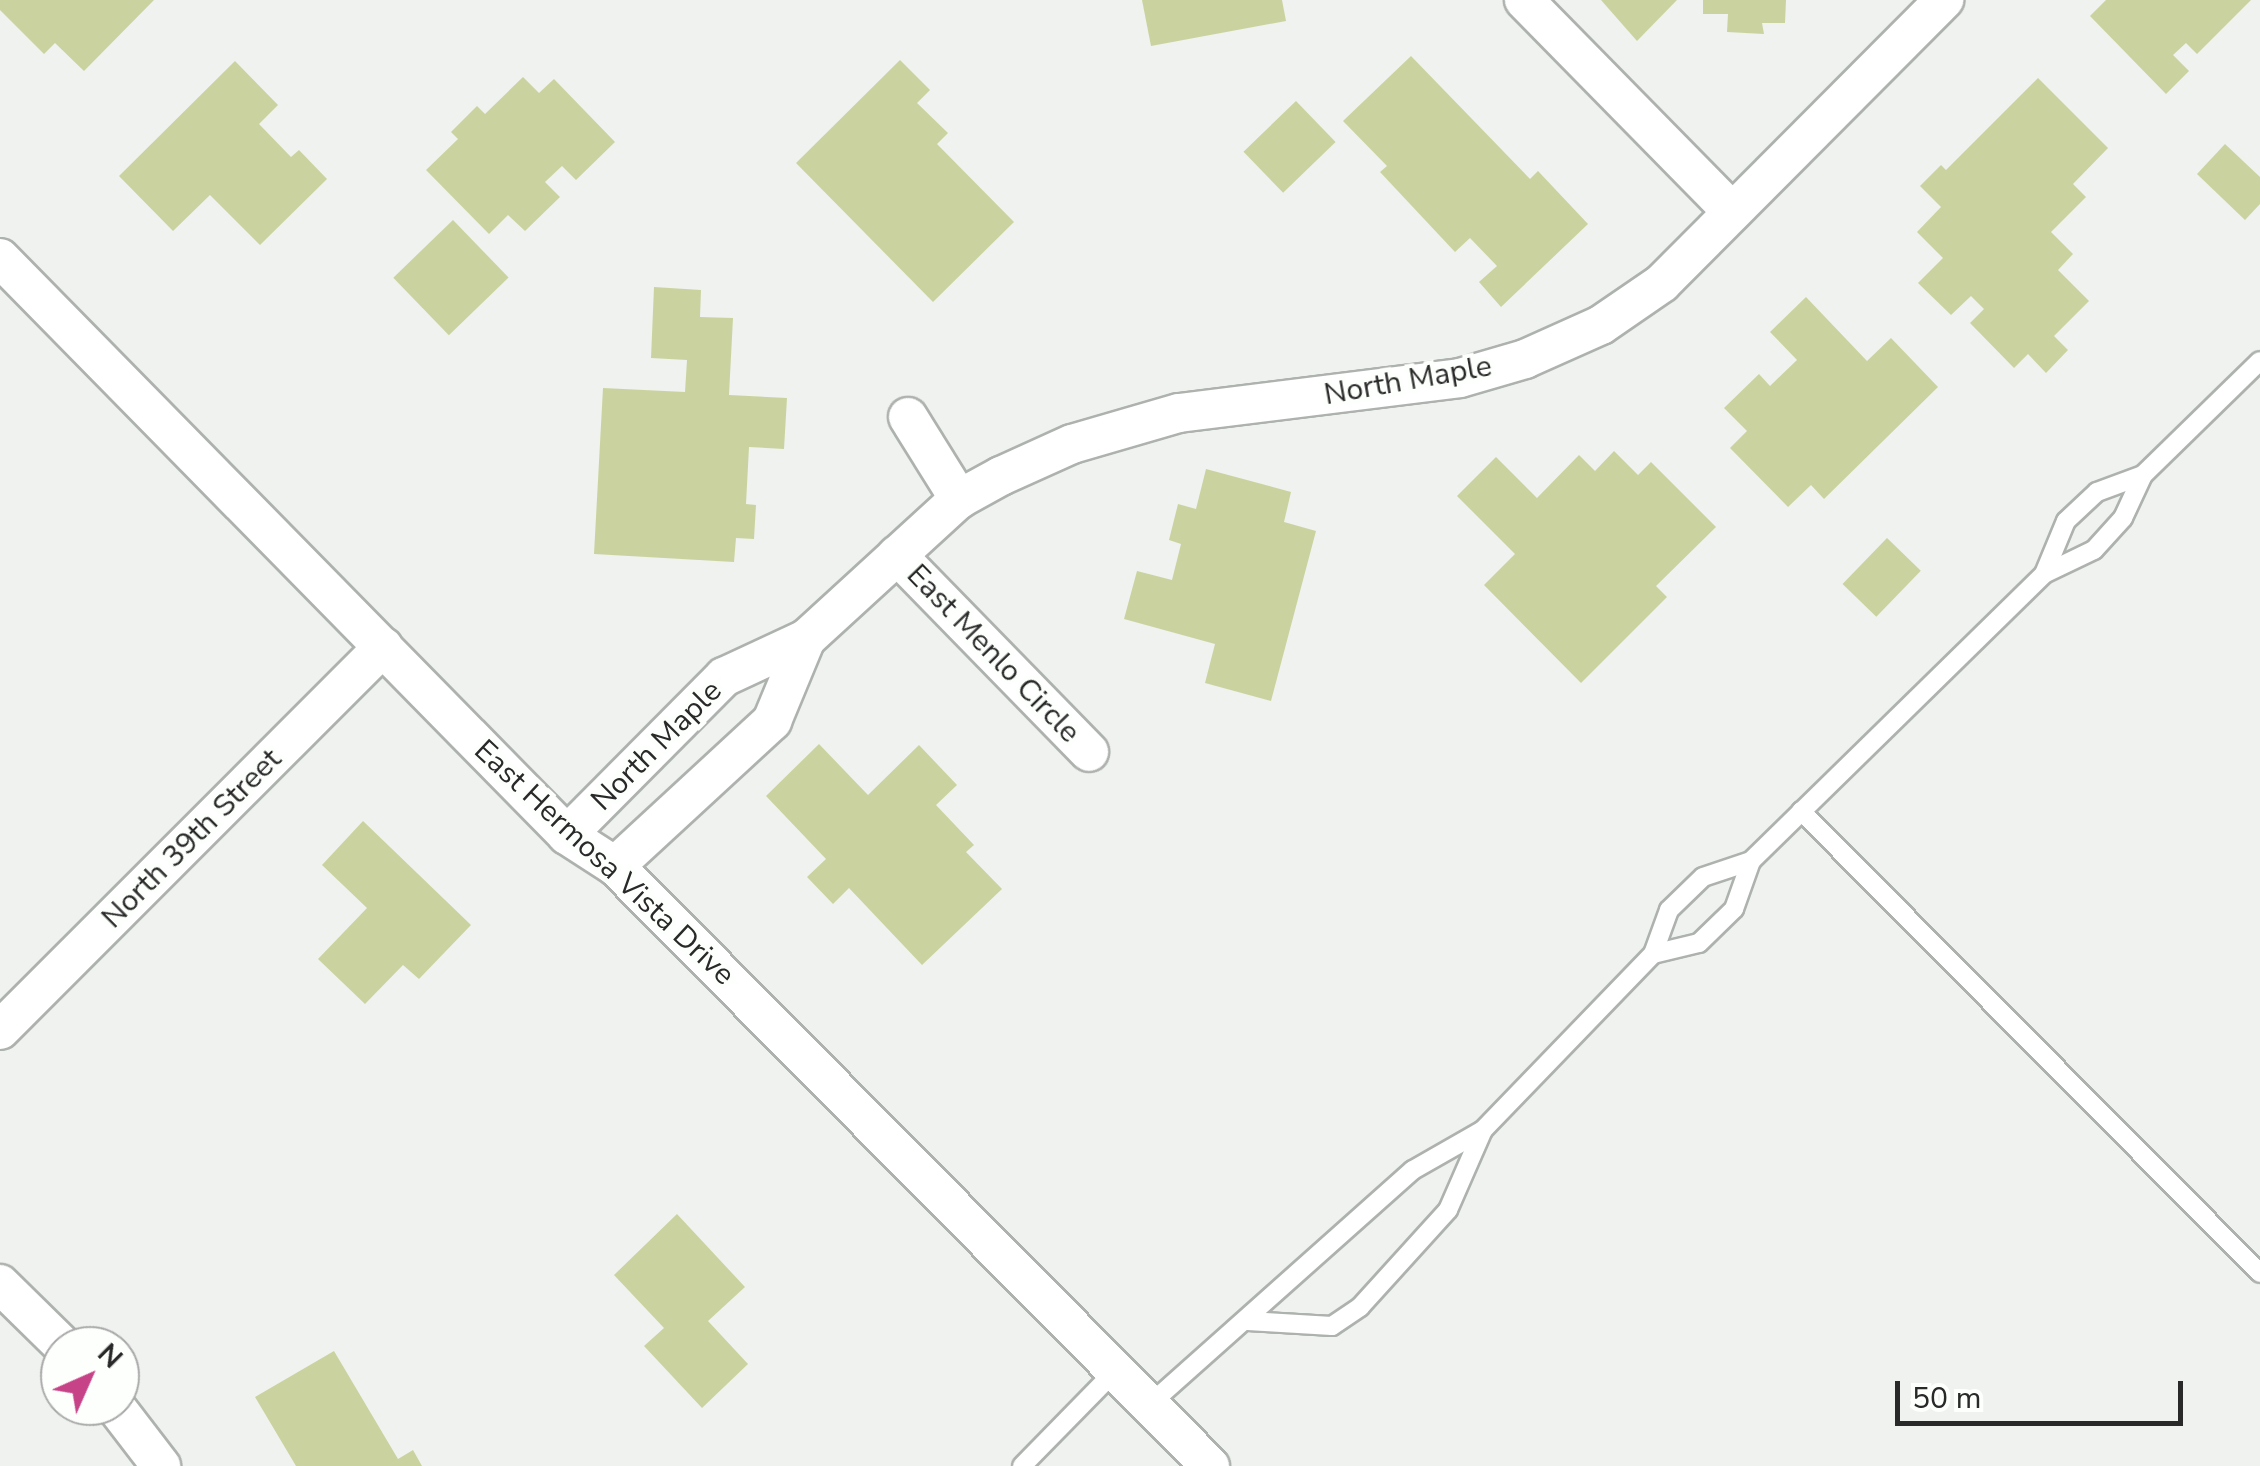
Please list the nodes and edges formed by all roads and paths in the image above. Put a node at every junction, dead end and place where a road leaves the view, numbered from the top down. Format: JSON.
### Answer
{"nodes":[{"id":1,"x":1524,"y":0,"type":"edge"},
{"id":2,"x":1944,"y":0,"type":"edge"},
{"id":3,"x":1732,"y":212,"type":"junction"},
{"id":4,"x":0,"y":258,"type":"edge"},
{"id":5,"x":2260,"y":361,"type":"edge"},
{"id":6,"x":908,"y":417,"type":"dead end"},
{"id":7,"x":2143,"y":474,"type":"junction"},
{"id":8,"x":959,"y":499,"type":"junction"},
{"id":9,"x":896,"y":555,"type":"junction"},
{"id":10,"x":2044,"y":574,"type":"junction"},
{"id":11,"x":806,"y":639,"type":"junction"},
{"id":12,"x":383,"y":647,"type":"junction"},
{"id":13,"x":1089,"y":752,"type":"dead end"},
{"id":14,"x":1801,"y":811,"type":"junction"},
{"id":15,"x":568,"y":835,"type":"junction"},
{"id":16,"x":1751,"y":860,"type":"junction"},
{"id":17,"x":615,"y":866,"type":"junction"},
{"id":18,"x":1653,"y":954,"type":"junction"},
{"id":19,"x":0,"y":1030,"type":"edge"},
{"id":20,"x":1483,"y":1130,"type":"junction"},
{"id":21,"x":2260,"y":1273,"type":"edge"},
{"id":22,"x":0,"y":1284,"type":"edge"},
{"id":23,"x":1248,"y":1321,"type":"junction"},
{"id":24,"x":43,"y":1326,"type":"edge"},
{"id":25,"x":1116,"y":1370,"type":"junction"},
{"id":26,"x":1149,"y":1405,"type":"junction"},
{"id":27,"x":130,"y":1426,"type":"edge"},
{"id":28,"x":161,"y":1466,"type":"edge"},
{"id":29,"x":1022,"y":1466,"type":"edge"},
{"id":30,"x":1210,"y":1466,"type":"edge"}],
"edges":[{"from":1,"to":3,"type":"street"},
{"from":2,"to":3,"type":"street","name":"North Maple"},
{"from":3,"to":8,"type":"street","name":"North Maple"},
{"from":4,"to":12,"type":"street","name":"East Hermosa Vista Drive"},
{"from":5,"to":7,"type":"lane"},
{"from":6,"to":8,"type":"street"},
{"from":7,"to":10,"type":"lane"},
{"from":7,"to":10,"type":"lane"},
{"from":8,"to":9,"type":"street","name":"North Maple"},
{"from":9,"to":11,"type":"street","name":"North Maple"},
{"from":9,"to":13,"type":"street","name":"East Menlo Circle"},
{"from":10,"to":14,"type":"lane"},
{"from":11,"to":15,"type":"street","name":"North Maple"},
{"from":11,"to":17,"type":"street","name":"North Maple"},
{"from":12,"to":15,"type":"street","name":"East Hermosa Vista Drive"},
{"from":12,"to":19,"type":"street","name":"North 39th Street"},
{"from":14,"to":16,"type":"lane"},
{"from":14,"to":21,"type":"lane"},
{"from":15,"to":17,"type":"street","name":"East Hermosa Vista Drive"},
{"from":16,"to":18,"type":"lane"},
{"from":16,"to":18,"type":"lane"},
{"from":17,"to":25,"type":"street","name":"East Hermosa Vista Drive"},
{"from":18,"to":20,"type":"lane"},
{"from":20,"to":23,"type":"lane"},
{"from":20,"to":23,"type":"lane"},
{"from":22,"to":24,"type":"street"},
{"from":23,"to":26,"type":"lane"},
{"from":25,"to":26,"type":"street","name":"East Hermosa Vista Drive"},
{"from":25,"to":29,"type":"lane"},
{"from":26,"to":30,"type":"street","name":"East Hermosa Vista Drive"},
{"from":27,"to":28,"type":"street"}]}
